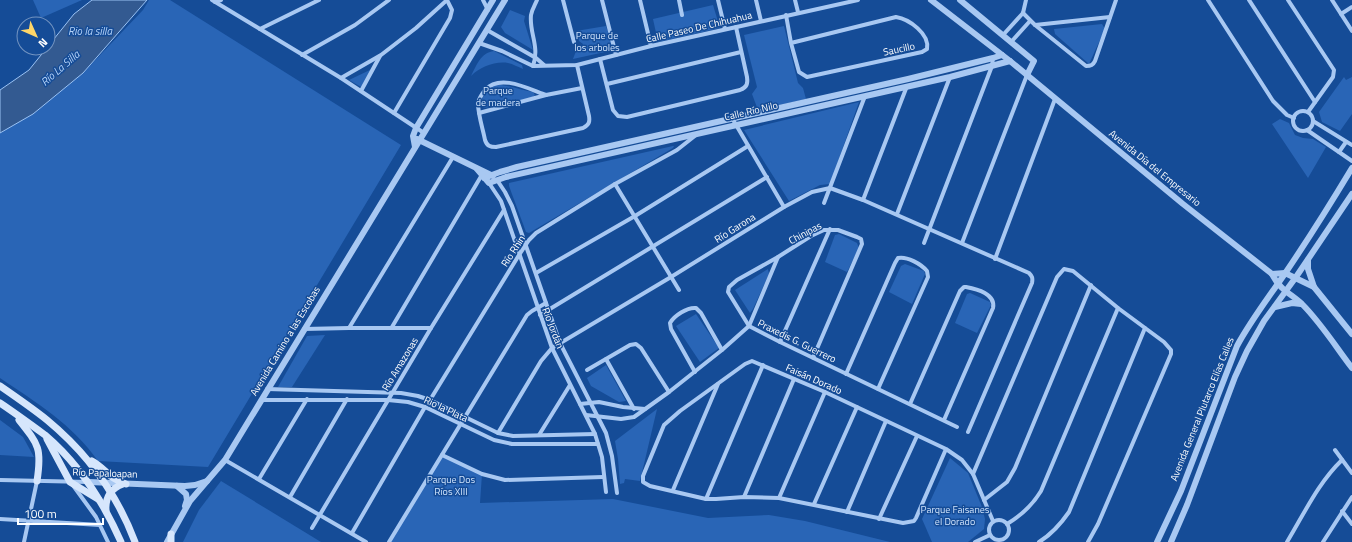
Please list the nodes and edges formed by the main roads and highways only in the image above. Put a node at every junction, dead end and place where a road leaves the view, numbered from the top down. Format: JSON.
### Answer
{"nodes":[{"id":1,"x":0,"y":386,"type":"edge"},
{"id":2,"x":0,"y":402,"type":"edge"},
{"id":3,"x":13,"y":412,"type":"junction"},
{"id":4,"x":45,"y":435,"type":"junction"},
{"id":5,"x":86,"y":459,"type":"junction"},
{"id":6,"x":37,"y":481,"type":"road end"},
{"id":7,"x":111,"y":492,"type":"junction"},
{"id":8,"x":101,"y":502,"type":"junction"},
{"id":9,"x":106,"y":510,"type":"junction"},
{"id":10,"x":121,"y":542,"type":"edge"},
{"id":11,"x":135,"y":542,"type":"edge"}],
"edges":[{"from":1,"to":5,"type":"main road"},
{"from":2,"to":3,"type":"main road"},
{"from":3,"to":4,"type":"main road"},
{"from":3,"to":6,"type":"main road"},
{"from":4,"to":8,"type":"main road"},
{"from":4,"to":8,"type":"main road"},
{"from":5,"to":7,"type":"main road"},
{"from":5,"to":7,"type":"main road"},
{"from":7,"to":9,"type":"main road"},
{"from":7,"to":11,"type":"main road"},
{"from":8,"to":9,"type":"main road"},
{"from":9,"to":10,"type":"main road"}]}
